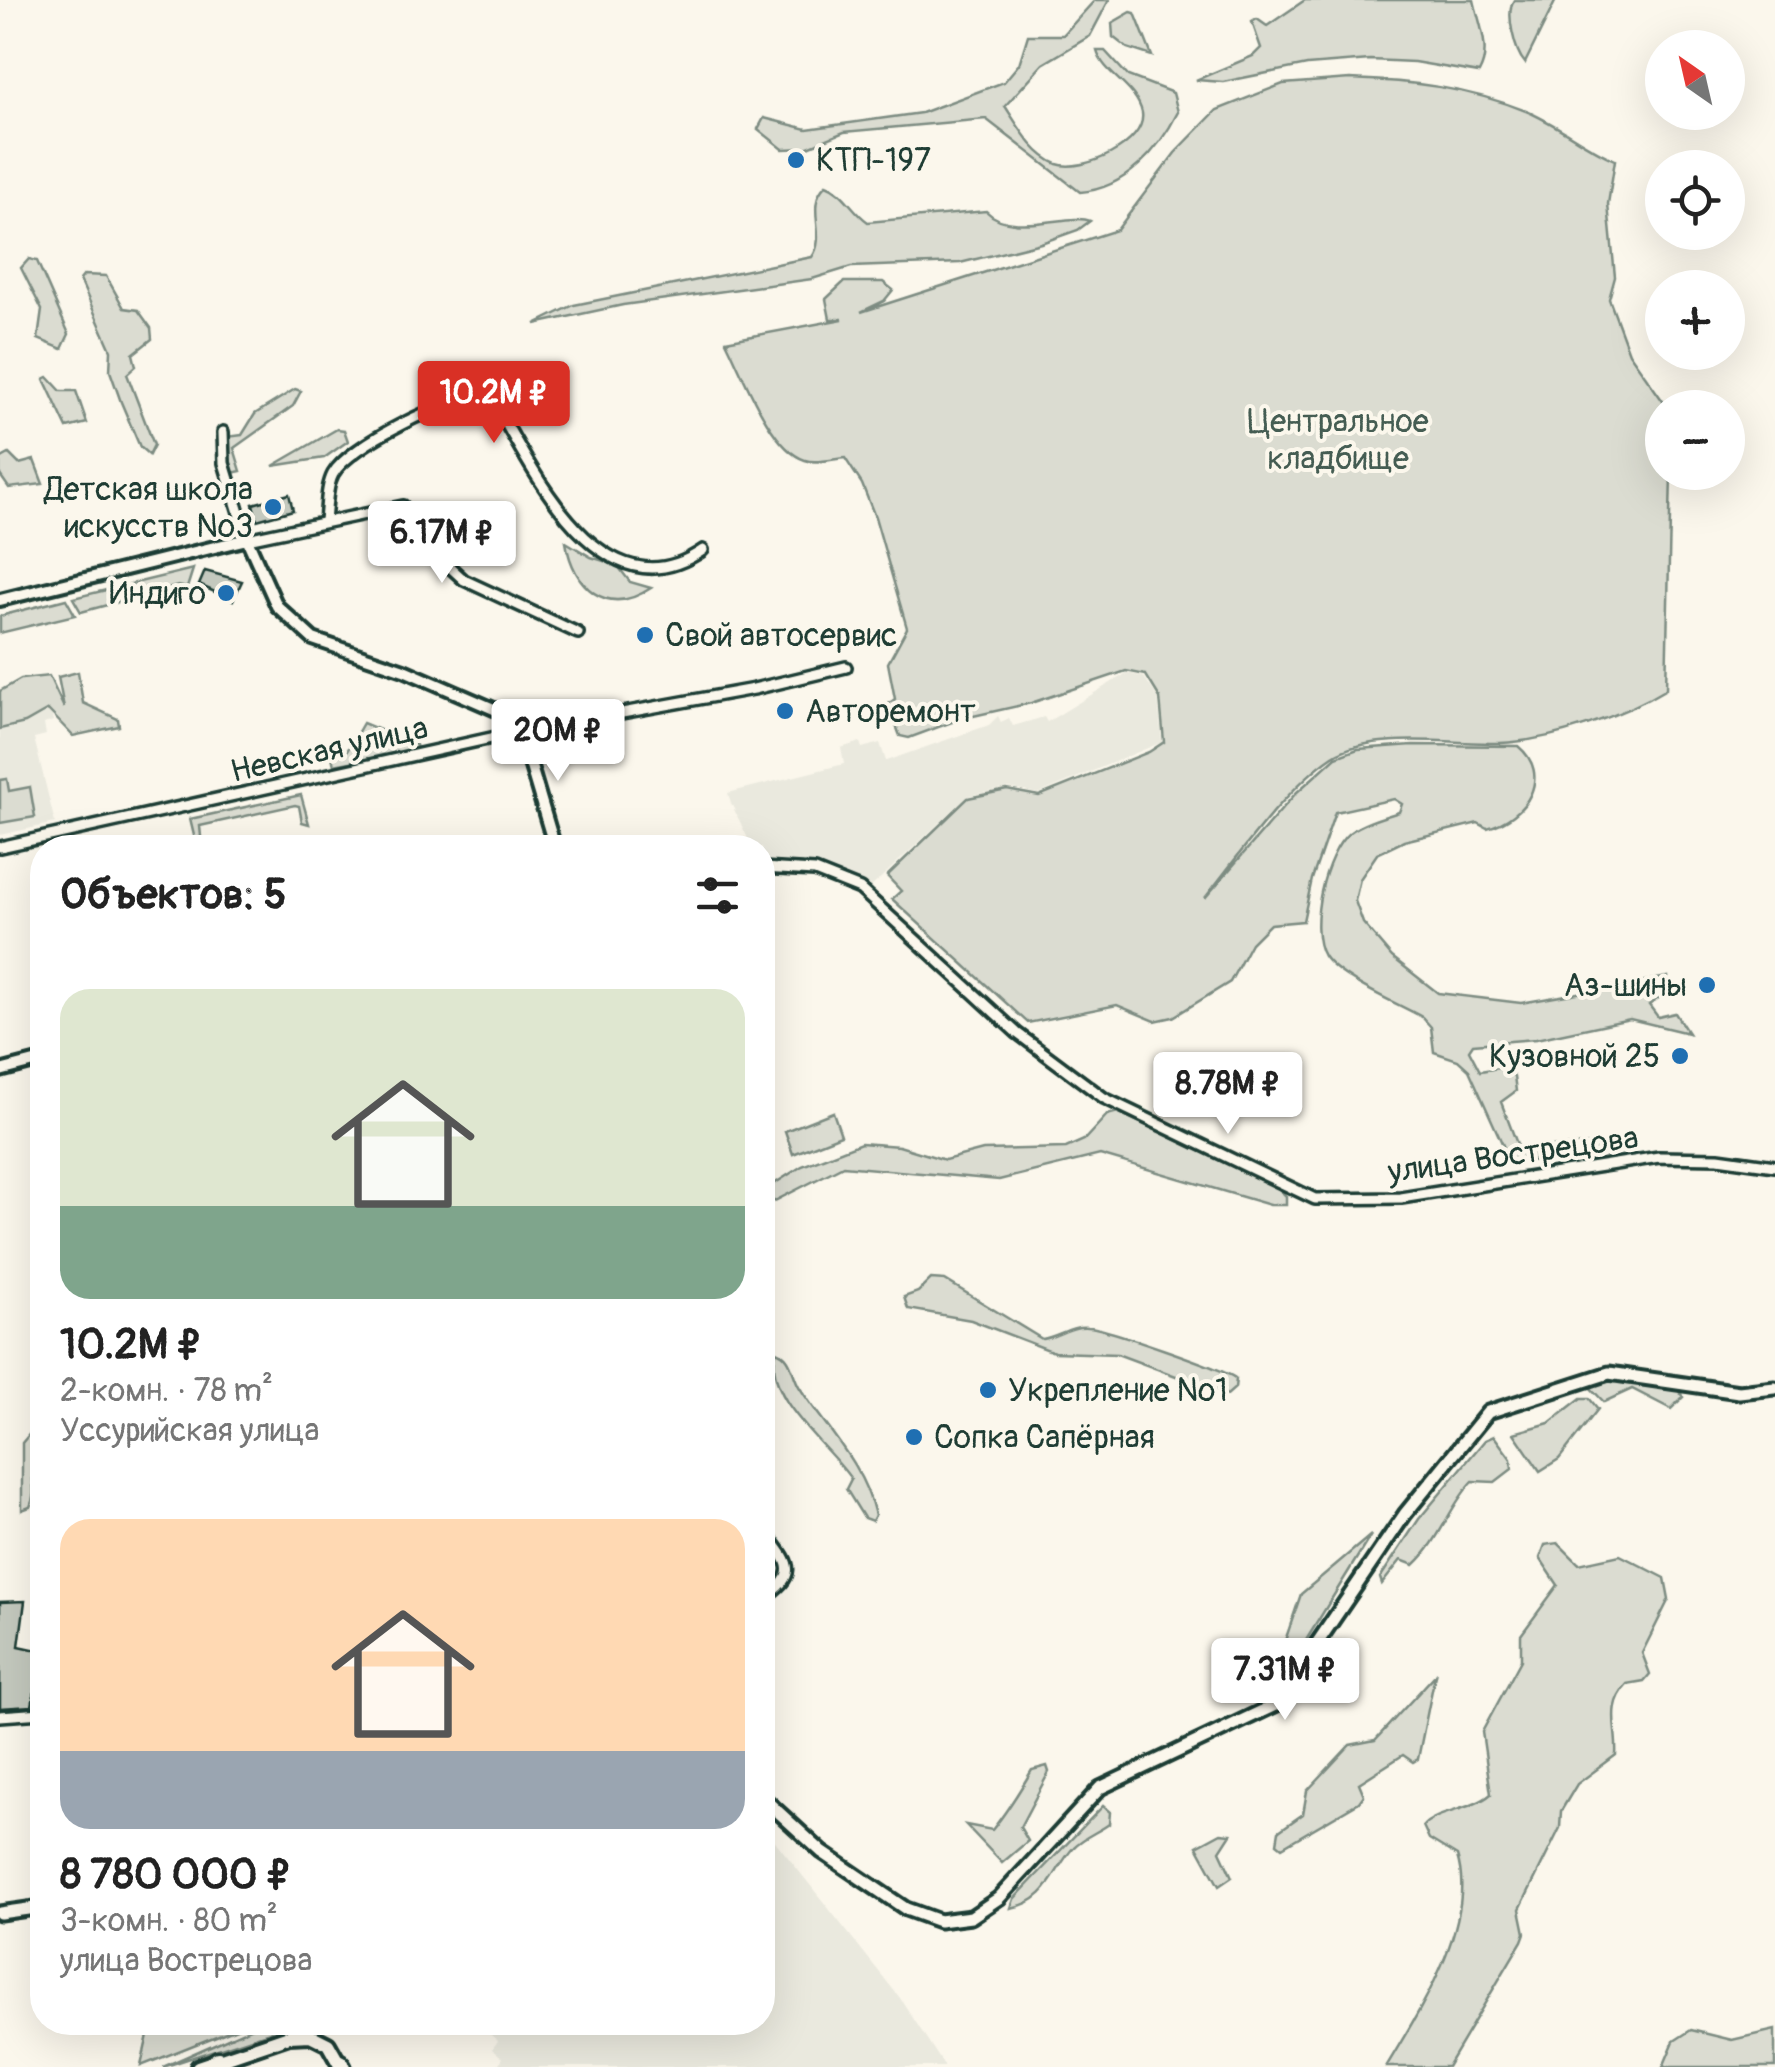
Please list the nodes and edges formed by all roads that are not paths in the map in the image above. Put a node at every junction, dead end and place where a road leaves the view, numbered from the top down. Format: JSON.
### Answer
{"nodes":[{"id":1,"x":223,"y":432,"type":"dead end"},
{"id":2,"x":325,"y":520,"type":"junction"},
{"id":3,"x":247,"y":539,"type":"junction"},
{"id":4,"x":704,"y":550,"type":"dead end"},
{"id":5,"x":0,"y":600,"type":"edge"},
{"id":6,"x":578,"y":633,"type":"dead end"},
{"id":7,"x":846,"y":667,"type":"dead end"},
{"id":8,"x":524,"y":731,"type":"junction"},
{"id":9,"x":54,"y":835,"type":"edge"},
{"id":10,"x":552,"y":835,"type":"edge"},
{"id":11,"x":30,"y":840,"type":"edge"},
{"id":12,"x":0,"y":847,"type":"edge"},
{"id":13,"x":775,"y":869,"type":"edge"},
{"id":14,"x":30,"y":1063,"type":"edge"},
{"id":15,"x":0,"y":1071,"type":"edge"},
{"id":16,"x":1775,"y":1166,"type":"edge"},
{"id":17,"x":1775,"y":1388,"type":"edge"},
{"id":18,"x":775,"y":1544,"type":"edge"},
{"id":19,"x":775,"y":1591,"type":"edge"},
{"id":20,"x":30,"y":1714,"type":"edge"},
{"id":21,"x":0,"y":1716,"type":"edge"},
{"id":22,"x":775,"y":1810,"type":"edge"},
{"id":23,"x":30,"y":1909,"type":"edge"},
{"id":24,"x":0,"y":1913,"type":"edge"},
{"id":25,"x":299,"y":2035,"type":"edge"},
{"id":26,"x":305,"y":2035,"type":"edge"},
{"id":27,"x":212,"y":2063,"type":"edge"},
{"id":28,"x":342,"y":2065,"type":"edge"},
{"id":29,"x":198,"y":2067,"type":"edge"}],
"edges":[{"from":1,"to":3,"type":"street"},
{"from":2,"to":3,"type":"street"},
{"from":2,"to":4,"type":"street"},
{"from":2,"to":6,"type":"street"},
{"from":3,"to":5,"type":"street"},
{"from":3,"to":8,"type":"street"},
{"from":7,"to":8,"type":"street","name":"Невская улица"},
{"from":8,"to":9,"type":"street","name":"Невская улица"},
{"from":8,"to":10,"type":"street"},
{"from":11,"to":12,"type":"street","name":"Невская улица"},
{"from":13,"to":16,"type":"street","name":"улица Вострецова"},
{"from":14,"to":15,"type":"street"},
{"from":17,"to":22,"type":"main road"},
{"from":18,"to":19,"type":"street"},
{"from":20,"to":21,"type":"street"},
{"from":23,"to":24,"type":"main road"},
{"from":25,"to":27,"type":"main road"},
{"from":26,"to":28,"type":"main road"},
{"from":27,"to":29,"type":"main road"}]}
